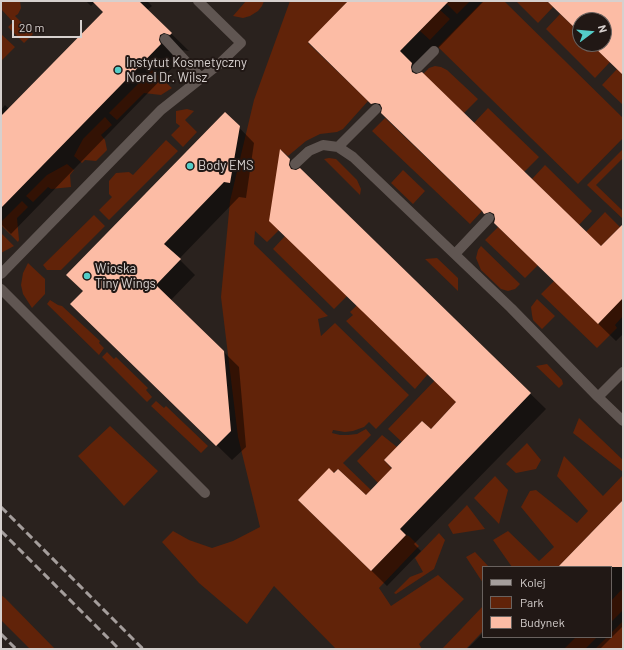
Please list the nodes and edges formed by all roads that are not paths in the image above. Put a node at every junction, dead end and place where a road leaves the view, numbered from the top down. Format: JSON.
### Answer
{"nodes":[{"id":1,"x":198,"y":1,"type":"edge"},
{"id":2,"x":165,"y":39,"type":"dead end"},
{"id":3,"x":434,"y":50,"type":"dead end"},
{"id":4,"x":417,"y":68,"type":"dead end"},
{"id":5,"x":201,"y":78,"type":"junction"},
{"id":6,"x":376,"y":109,"type":"dead end"},
{"id":7,"x":338,"y":147,"type":"junction"},
{"id":8,"x":295,"y":164,"type":"dead end"},
{"id":9,"x":489,"y":218,"type":"dead end"},
{"id":10,"x":455,"y":254,"type":"junction"},
{"id":11,"x":1,"y":274,"type":"edge"},
{"id":12,"x":1,"y":289,"type":"edge"},
{"id":13,"x":623,"y":372,"type":"edge"},
{"id":14,"x":598,"y":397,"type":"junction"},
{"id":15,"x":623,"y":421,"type":"edge"},
{"id":16,"x":205,"y":493,"type":"dead end"}],
"edges":[{"from":1,"to":5,"type":"lane"},
{"from":2,"to":5,"type":"lane"},
{"from":3,"to":4,"type":"lane"},
{"from":5,"to":11,"type":"lane"},
{"from":6,"to":7,"type":"lane"},
{"from":7,"to":8,"type":"lane"},
{"from":7,"to":10,"type":"lane"},
{"from":9,"to":10,"type":"lane"},
{"from":10,"to":14,"type":"lane"},
{"from":12,"to":16,"type":"lane"},
{"from":13,"to":14,"type":"lane"},
{"from":14,"to":15,"type":"lane"}]}
